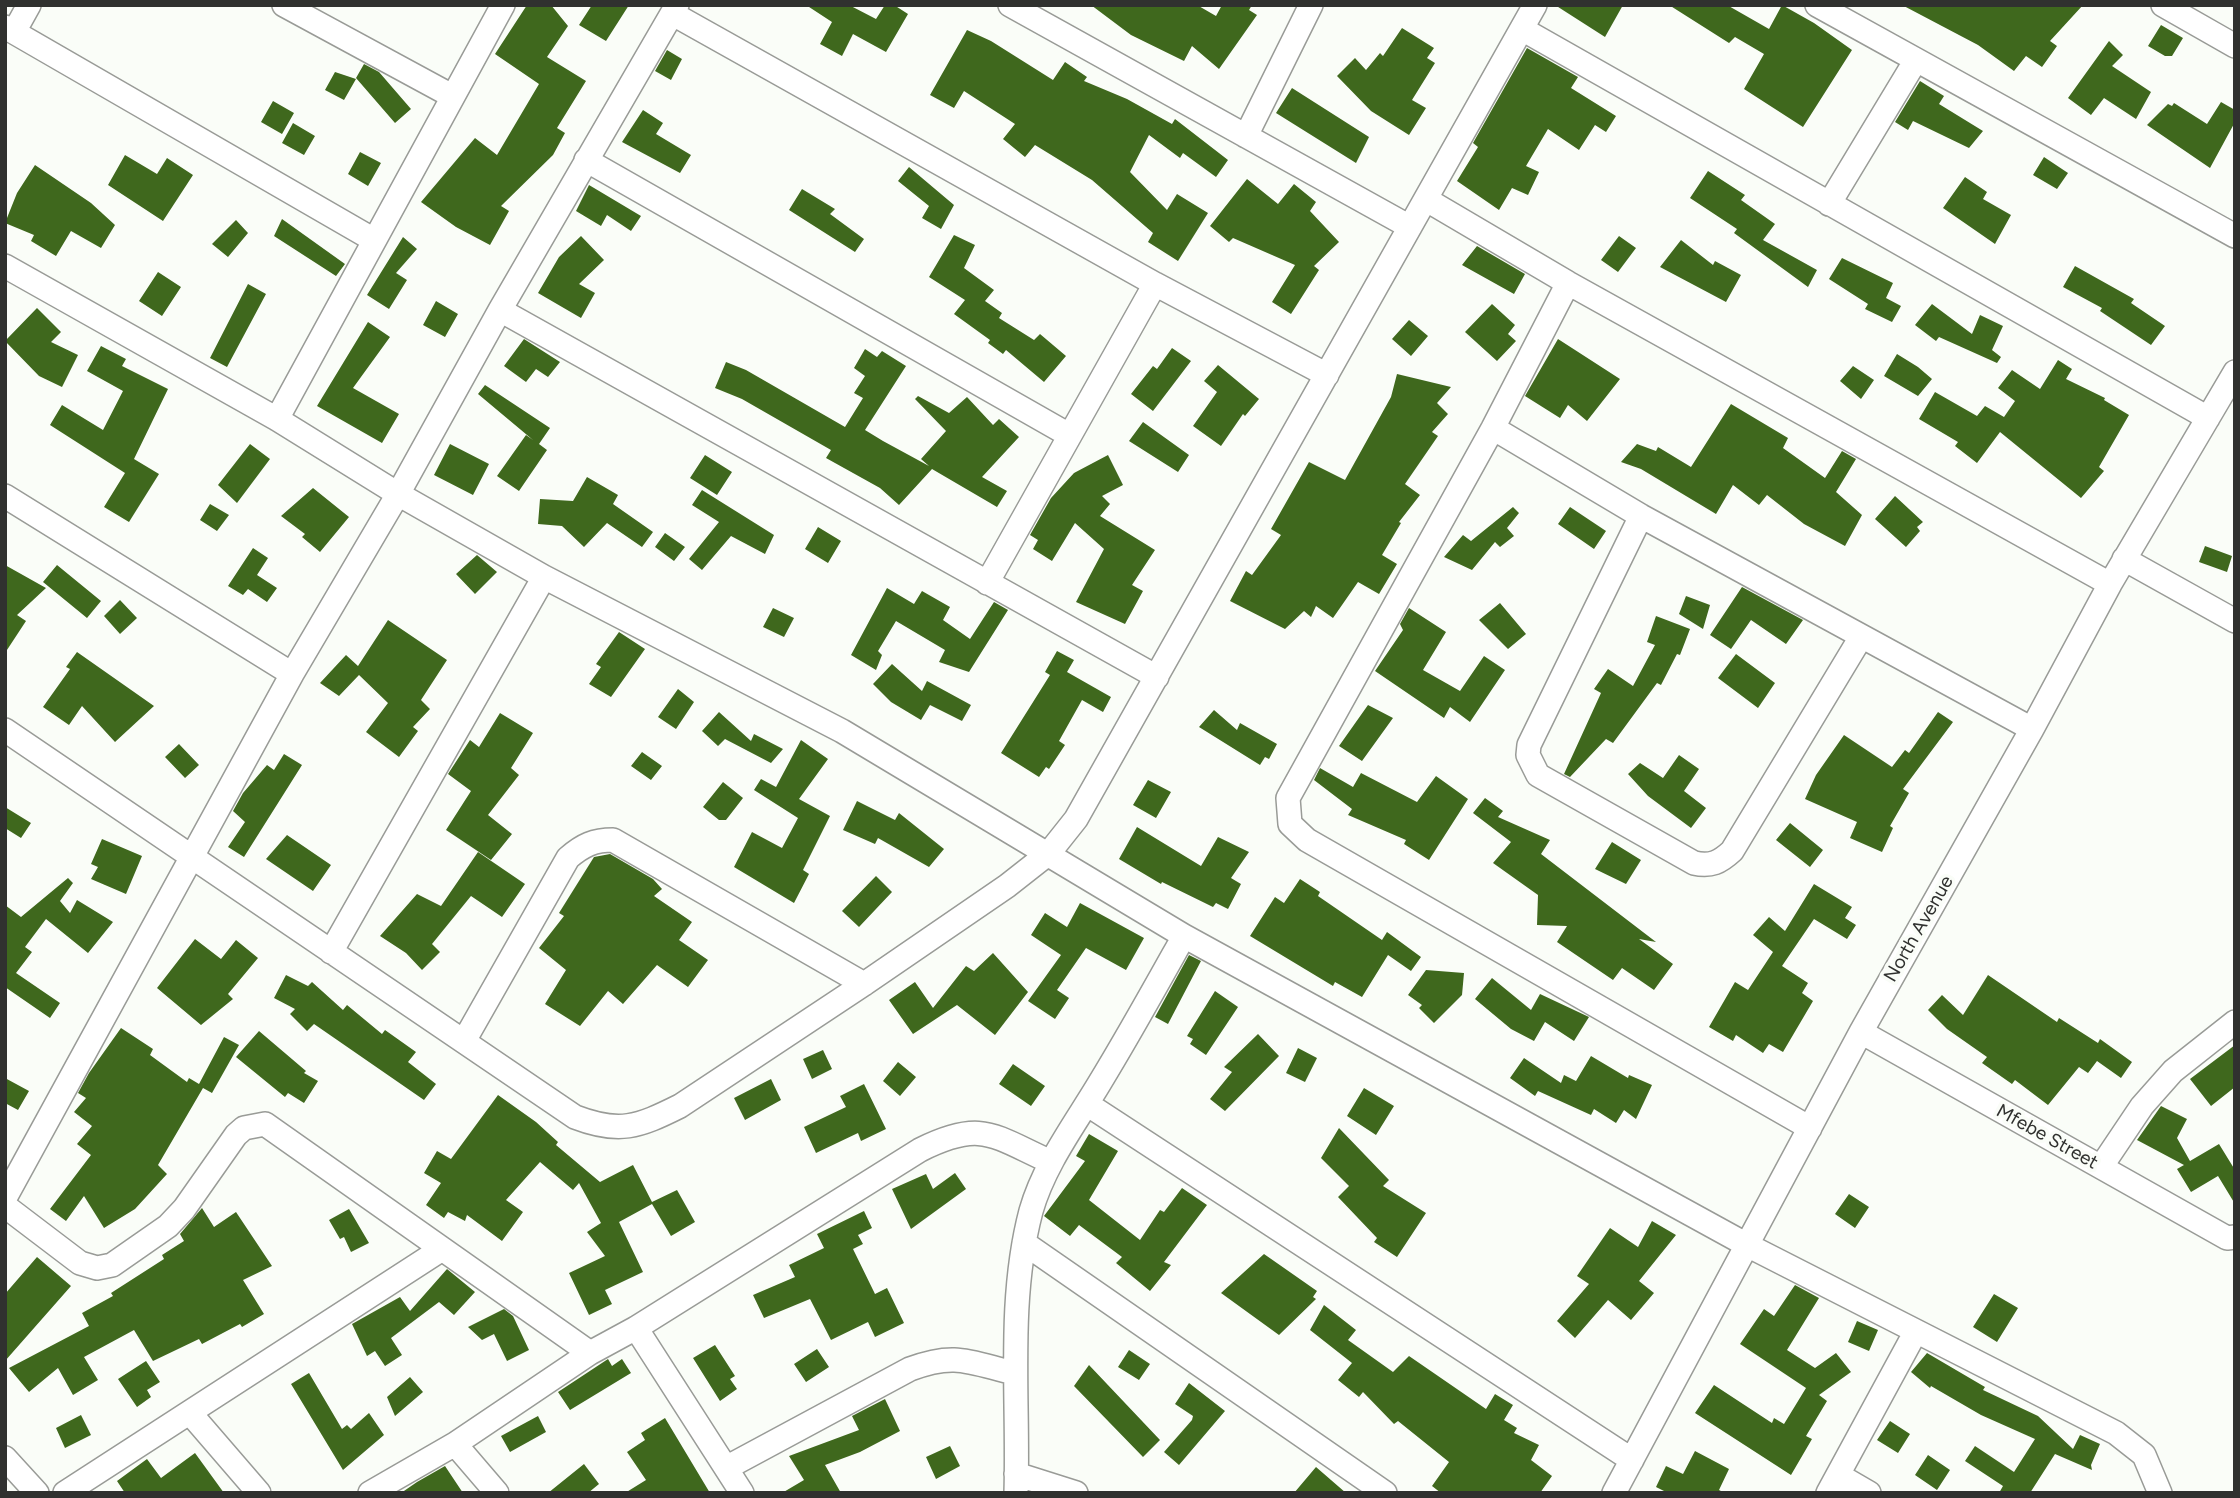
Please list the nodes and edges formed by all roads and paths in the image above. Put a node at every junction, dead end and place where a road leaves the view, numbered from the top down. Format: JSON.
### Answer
{"nodes":[{"id":1,"x":29,"y":5,"type":"edge"},
{"id":2,"x":284,"y":5,"type":"edge"},
{"id":3,"x":503,"y":5,"type":"edge"},
{"id":4,"x":1010,"y":5,"type":"edge"},
{"id":5,"x":1311,"y":5,"type":"edge"},
{"id":6,"x":1535,"y":5,"type":"edge"},
{"id":7,"x":1817,"y":5,"type":"edge"},
{"id":8,"x":2163,"y":5,"type":"edge"},
{"id":9,"x":675,"y":10,"type":"edge"},
{"id":10,"x":9,"y":29,"type":"edge"},
{"id":11,"x":1522,"y":29,"type":"junction"},
{"id":12,"x":2235,"y":46,"type":"edge"},
{"id":13,"x":1916,"y":60,"type":"junction"},
{"id":14,"x":452,"y":96,"type":"junction"},
{"id":15,"x":1246,"y":136,"type":"junction"},
{"id":16,"x":586,"y":160,"type":"junction"},
{"id":17,"x":1427,"y":200,"type":"junction"},
{"id":18,"x":1829,"y":204,"type":"junction"},
{"id":19,"x":1410,"y":228,"type":"junction"},
{"id":20,"x":2235,"y":236,"type":"edge"},
{"id":21,"x":374,"y":240,"type":"junction"},
{"id":22,"x":5,"y":266,"type":"edge"},
{"id":23,"x":1155,"y":284,"type":"junction"},
{"id":24,"x":1568,"y":284,"type":"junction"},
{"id":25,"x":500,"y":310,"type":"junction"},
{"id":26,"x":2235,"y":372,"type":"edge"},
{"id":27,"x":1327,"y":375,"type":"junction"},
{"id":28,"x":2208,"y":418,"type":"junction"},
{"id":29,"x":277,"y":419,"type":"junction"},
{"id":30,"x":1493,"y":428,"type":"junction"},
{"id":31,"x":1069,"y":435,"type":"junction"},
{"id":32,"x":398,"y":494,"type":"junction"},
{"id":33,"x":5,"y":496,"type":"edge"},
{"id":34,"x":1642,"y":516,"type":"junction"},
{"id":35,"x":2124,"y":559,"type":"junction"},
{"id":36,"x":544,"y":576,"type":"junction"},
{"id":37,"x":987,"y":583,"type":"junction"},
{"id":38,"x":2110,"y":584,"type":"junction"},
{"id":39,"x":2235,"y":621,"type":"edge"},
{"id":40,"x":1861,"y":637,"type":"junction"},
{"id":41,"x":292,"y":674,"type":"junction"},
{"id":42,"x":1157,"y":677,"type":"junction"},
{"id":43,"x":2032,"y":729,"type":"junction"},
{"id":44,"x":5,"y":730,"type":"edge"},
{"id":45,"x":1049,"y":853,"type":"junction"},
{"id":46,"x":192,"y":857,"type":"junction"},
{"id":47,"x":1184,"y":936,"type":"junction"},
{"id":48,"x":331,"y":951,"type":"junction"},
{"id":49,"x":864,"y":985,"type":"junction"},
{"id":50,"x":2235,"y":1022,"type":"edge"},
{"id":51,"x":1861,"y":1032,"type":"junction"},
{"id":52,"x":464,"y":1041,"type":"junction"},
{"id":53,"x":1087,"y":1104,"type":"junction"},
{"id":54,"x":1810,"y":1128,"type":"junction"},
{"id":55,"x":1051,"y":1162,"type":"junction"},
{"id":56,"x":2101,"y":1167,"type":"junction"},
{"id":57,"x":5,"y":1199,"type":"edge"},
{"id":58,"x":5,"y":1206,"type":"edge"},
{"id":59,"x":2235,"y":1237,"type":"edge"},
{"id":60,"x":1024,"y":1243,"type":"junction"},
{"id":61,"x":1747,"y":1245,"type":"junction"},
{"id":62,"x":442,"y":1249,"type":"junction"},
{"id":63,"x":636,"y":1328,"type":"junction"},
{"id":64,"x":1914,"y":1333,"type":"junction"},
{"id":65,"x":590,"y":1353,"type":"junction"},
{"id":66,"x":1014,"y":1373,"type":"junction"},
{"id":67,"x":190,"y":1413,"type":"junction"},
{"id":68,"x":455,"y":1444,"type":"junction"},
{"id":69,"x":5,"y":1458,"type":"edge"},
{"id":70,"x":1632,"y":1460,"type":"junction"},
{"id":71,"x":726,"y":1468,"type":"junction"},
{"id":72,"x":1016,"y":1483,"type":"edge"},
{"id":73,"x":1833,"y":1484,"type":"edge"},
{"id":74,"x":37,"y":1493,"type":"edge"},
{"id":75,"x":65,"y":1493,"type":"edge"},
{"id":76,"x":259,"y":1493,"type":"edge"},
{"id":77,"x":370,"y":1493,"type":"edge"},
{"id":78,"x":497,"y":1493,"type":"edge"},
{"id":79,"x":742,"y":1493,"type":"edge"},
{"id":80,"x":1076,"y":1493,"type":"edge"},
{"id":81,"x":1385,"y":1493,"type":"edge"},
{"id":82,"x":1614,"y":1493,"type":"edge"},
{"id":83,"x":1869,"y":1493,"type":"edge"},
{"id":84,"x":2160,"y":1493,"type":"edge"}],
"edges":[{"from":1,"to":10,"type":"street"},
{"from":2,"to":14,"type":"street"},
{"from":3,"to":14,"type":"street"},
{"from":4,"to":15,"type":"street"},
{"from":5,"to":15,"type":"street"},
{"from":6,"to":11,"type":"street"},
{"from":7,"to":13,"type":"street"},
{"from":8,"to":12,"type":"street"},
{"from":9,"to":16,"type":"street"},
{"from":9,"to":23,"type":"street"},
{"from":10,"to":21,"type":"street"},
{"from":11,"to":17,"type":"street"},
{"from":11,"to":18,"type":"street"},
{"from":13,"to":18,"type":"street"},
{"from":13,"to":20,"type":"street"},
{"from":14,"to":21,"type":"street"},
{"from":15,"to":19,"type":"street"},
{"from":16,"to":25,"type":"street"},
{"from":16,"to":31,"type":"street"},
{"from":17,"to":19,"type":"street"},
{"from":17,"to":24,"type":"street"},
{"from":18,"to":28,"type":"street"},
{"from":19,"to":27,"type":"street"},
{"from":21,"to":29,"type":"street"},
{"from":22,"to":29,"type":"street"},
{"from":23,"to":27,"type":"street"},
{"from":23,"to":31,"type":"street"},
{"from":24,"to":30,"type":"street"},
{"from":24,"to":38,"type":"street"},
{"from":25,"to":32,"type":"street"},
{"from":25,"to":37,"type":"street"},
{"from":26,"to":28,"type":"street","name":"North Avenue"},
{"from":27,"to":42,"type":"street"},
{"from":28,"to":35,"type":"street","name":"North Avenue"},
{"from":29,"to":32,"type":"street"},
{"from":30,"to":34,"type":"street"},
{"from":30,"to":54,"type":"street"},
{"from":31,"to":37,"type":"street"},
{"from":32,"to":36,"type":"street"},
{"from":32,"to":41,"type":"street"},
{"from":33,"to":41,"type":"street"},
{"from":34,"to":40,"type":"street"},
{"from":34,"to":40,"type":"street"},
{"from":35,"to":38,"type":"street","name":"North Avenue"},
{"from":35,"to":39,"type":"street"},
{"from":36,"to":45,"type":"street"},
{"from":36,"to":48,"type":"street"},
{"from":37,"to":42,"type":"street"},
{"from":38,"to":43,"type":"street","name":"North Avenue"},
{"from":40,"to":43,"type":"street"},
{"from":41,"to":46,"type":"street"},
{"from":42,"to":45,"type":"street"},
{"from":43,"to":51,"type":"street","name":"North Avenue"},
{"from":44,"to":46,"type":"street"},
{"from":45,"to":47,"type":"street"},
{"from":45,"to":49,"type":"street"},
{"from":46,"to":48,"type":"street"},
{"from":46,"to":57,"type":"street"},
{"from":47,"to":53,"type":"street"},
{"from":47,"to":61,"type":"street"},
{"from":48,"to":52,"type":"street"},
{"from":49,"to":52,"type":"street"},
{"from":49,"to":52,"type":"street"},
{"from":50,"to":56,"type":"street"},
{"from":51,"to":54,"type":"street","name":"North Avenue"},
{"from":51,"to":56,"type":"street","name":"Mfebe Street"},
{"from":53,"to":55,"type":"street"},
{"from":53,"to":70,"type":"street"},
{"from":54,"to":61,"type":"street","name":"North Avenue"},
{"from":55,"to":60,"type":"street"},
{"from":55,"to":63,"type":"street"},
{"from":56,"to":59,"type":"street","name":"Mfebe Street"},
{"from":58,"to":62,"type":"street"},
{"from":60,"to":66,"type":"street"},
{"from":60,"to":81,"type":"street"},
{"from":61,"to":64,"type":"street"},
{"from":61,"to":70,"type":"street","name":"North Avenue"},
{"from":62,"to":65,"type":"street"},
{"from":62,"to":67,"type":"street"},
{"from":63,"to":65,"type":"street"},
{"from":63,"to":71,"type":"street"},
{"from":64,"to":73,"type":"street"},
{"from":64,"to":84,"type":"street"},
{"from":65,"to":68,"type":"street"},
{"from":66,"to":71,"type":"street"},
{"from":66,"to":72,"type":"street"},
{"from":67,"to":75,"type":"street"},
{"from":67,"to":76,"type":"street"},
{"from":68,"to":77,"type":"street"},
{"from":68,"to":78,"type":"street"},
{"from":69,"to":74,"type":"street"},
{"from":70,"to":82,"type":"street","name":"North Avenue"},
{"from":71,"to":79,"type":"street"},
{"from":72,"to":80,"type":"street"},
{"from":73,"to":83,"type":"street"}]}
